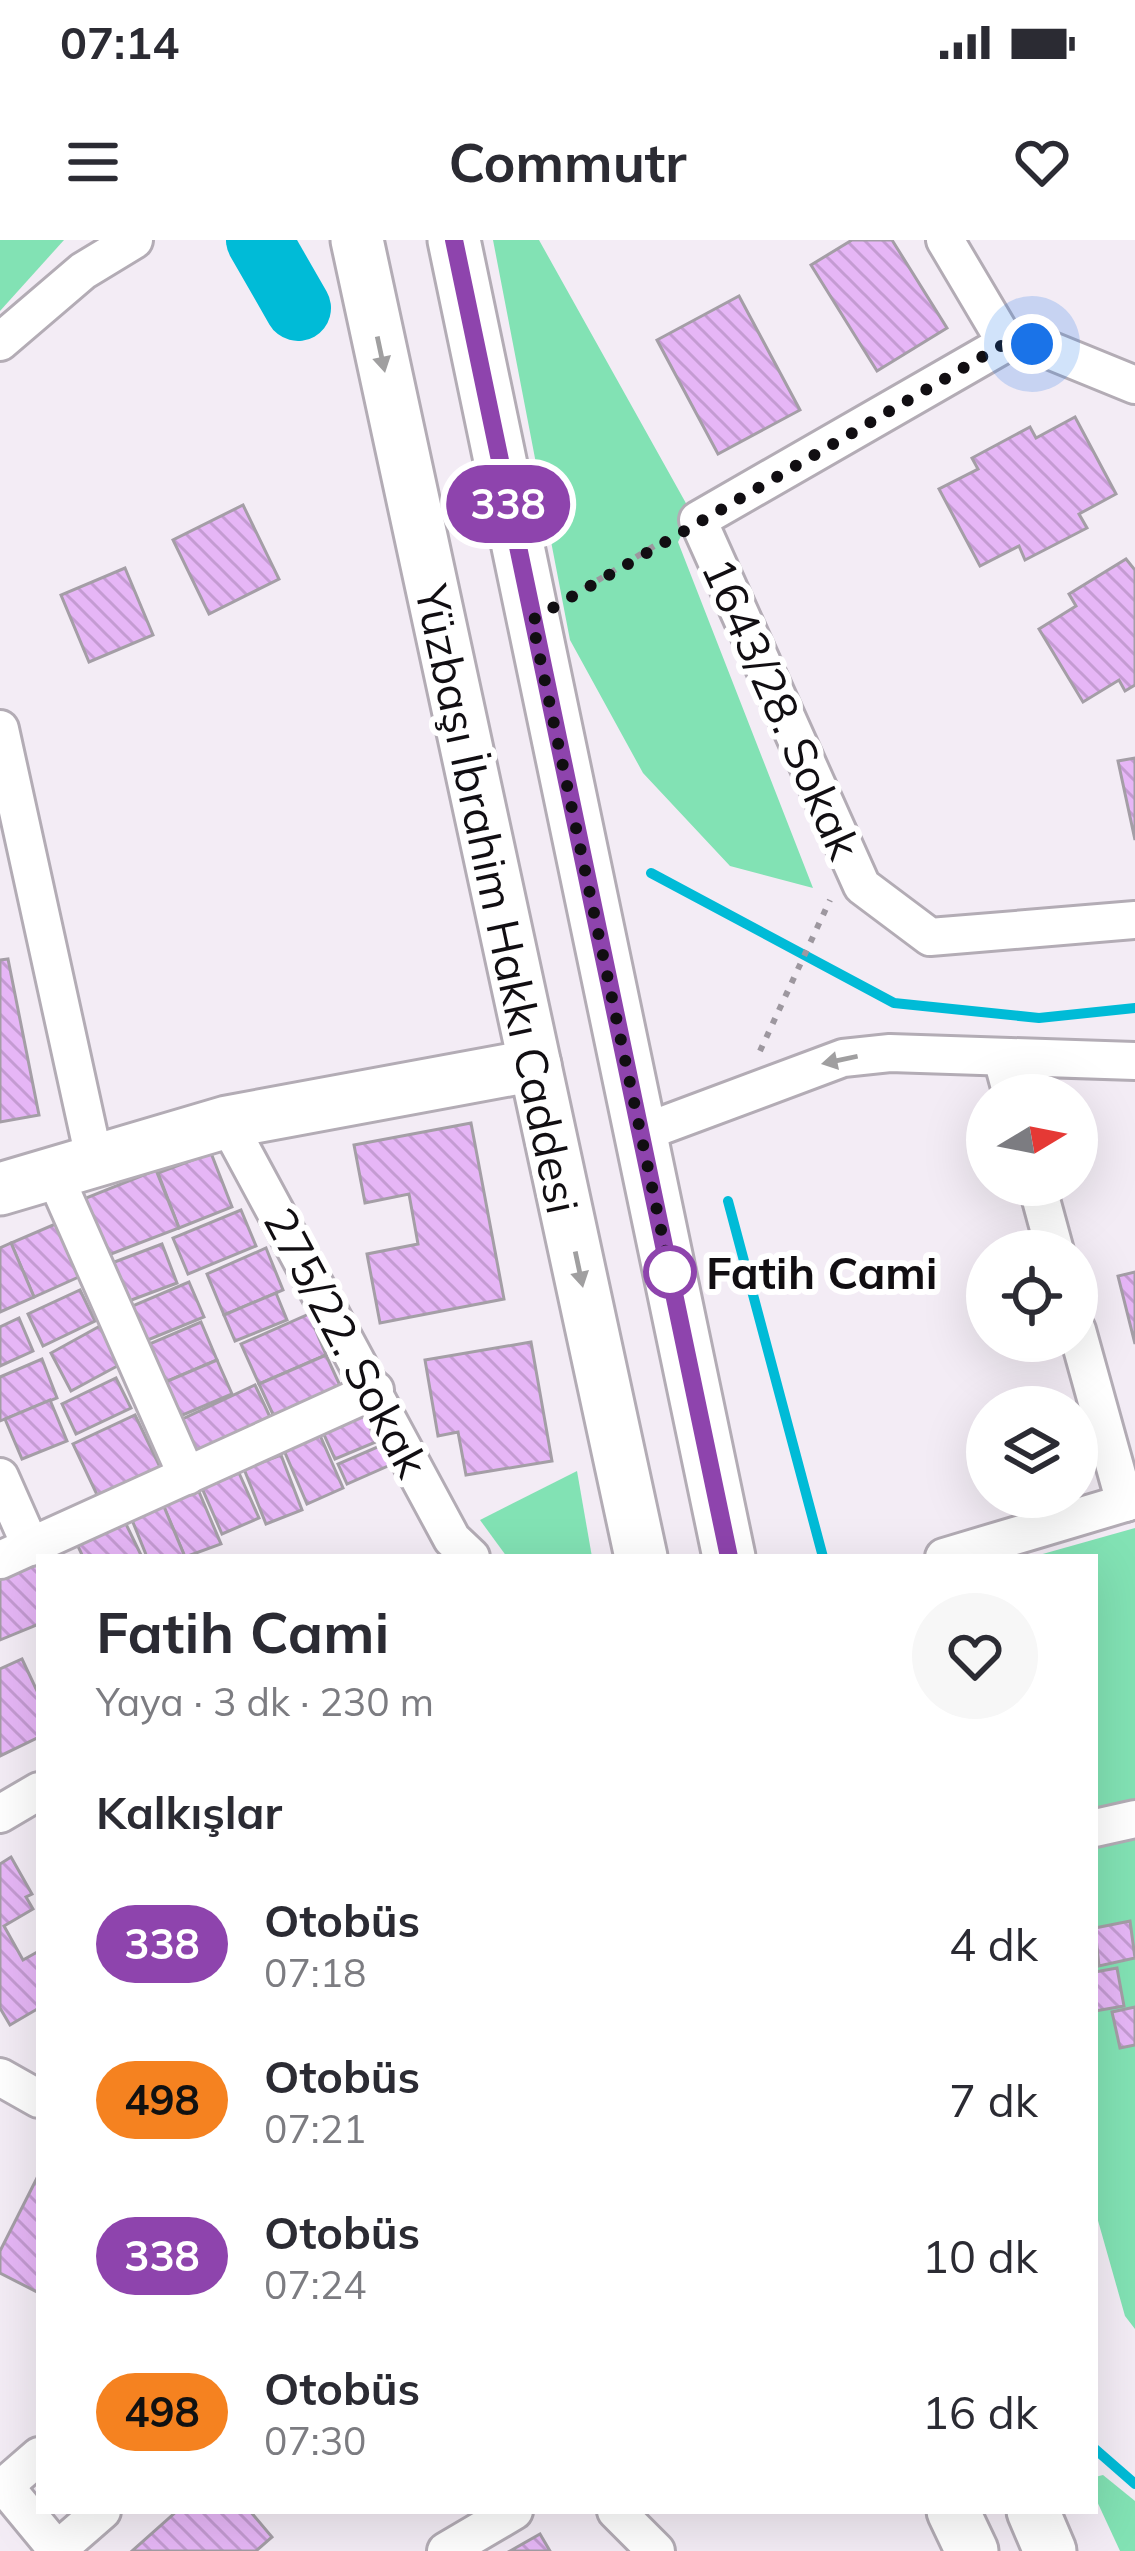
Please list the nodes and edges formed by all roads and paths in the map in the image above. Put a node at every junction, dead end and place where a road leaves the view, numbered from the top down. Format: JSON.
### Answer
{"nodes":[{"id":1,"x":134,"y":240,"type":"edge"},
{"id":2,"x":357,"y":240,"type":"edge"},
{"id":3,"x":454,"y":240,"type":"edge"},
{"id":4,"x":945,"y":240,"type":"edge"},
{"id":5,"x":0,"y":342,"type":"edge"},
{"id":6,"x":1006,"y":343,"type":"junction"},
{"id":7,"x":1135,"y":385,"type":"edge"},
{"id":8,"x":698,"y":520,"type":"junction"},
{"id":9,"x":532,"y":620,"type":"junction"},
{"id":10,"x":0,"y":729,"type":"edge"},
{"id":11,"x":826,"y":907,"type":"dead end"},
{"id":12,"x":1135,"y":920,"type":"edge"},
{"id":13,"x":772,"y":1021,"type":"dead end"},
{"id":14,"x":1002,"y":1058,"type":"junction"},
{"id":15,"x":1135,"y":1061,"type":"edge"},
{"id":16,"x":535,"y":1065,"type":"junction"},
{"id":17,"x":1006,"y":1074,"type":"edge"},
{"id":18,"x":227,"y":1122,"type":"junction"},
{"id":19,"x":642,"y":1133,"type":"junction"},
{"id":20,"x":73,"y":1165,"type":"junction"},
{"id":21,"x":0,"y":1189,"type":"edge"},
{"id":22,"x":1087,"y":1362,"type":"edge"},
{"id":23,"x":375,"y":1390,"type":"junction"},
{"id":24,"x":187,"y":1475,"type":"junction"},
{"id":25,"x":0,"y":1477,"type":"edge"},
{"id":26,"x":1130,"y":1501,"type":"edge"},
{"id":27,"x":448,"y":1551,"type":"edge"},
{"id":28,"x":15,"y":1554,"type":"edge"},
{"id":29,"x":640,"y":1554,"type":"edge"},
{"id":30,"x":728,"y":1554,"type":"edge"},
{"id":31,"x":954,"y":1554,"type":"edge"},
{"id":32,"x":36,"y":1793,"type":"edge"},
{"id":33,"x":0,"y":1814,"type":"edge"},
{"id":34,"x":1135,"y":1819,"type":"edge"},
{"id":35,"x":1098,"y":1827,"type":"edge"},
{"id":36,"x":0,"y":2077,"type":"edge"},
{"id":37,"x":36,"y":2097,"type":"edge"},
{"id":38,"x":36,"y":2459,"type":"edge"},
{"id":39,"x":3,"y":2489,"type":"edge"},
{"id":40,"x":99,"y":2514,"type":"edge"},
{"id":41,"x":509,"y":2514,"type":"edge"},
{"id":42,"x":619,"y":2514,"type":"edge"},
{"id":43,"x":954,"y":2514,"type":"edge"},
{"id":44,"x":1034,"y":2514,"type":"edge"},
{"id":45,"x":58,"y":2551,"type":"edge"},
{"id":46,"x":446,"y":2551,"type":"edge"},
{"id":47,"x":656,"y":2551,"type":"edge"},
{"id":48,"x":972,"y":2551,"type":"edge"},
{"id":49,"x":1050,"y":2551,"type":"edge"}],
"edges":[{"from":1,"to":5,"type":"street"},
{"from":2,"to":16,"type":"main road","name":"Yüzbaşı İbrahim Hakkı Caddesi","one_way":true},
{"from":3,"to":9,"type":"main road","name":"Yüzbaşı İbrahim Hakkı Caddesi"},
{"from":4,"to":6,"type":"street"},
{"from":6,"to":7,"type":"street"},
{"from":6,"to":8,"type":"street","name":"1643/28. Sokak"},
{"from":8,"to":9,"type":"path"},
{"from":8,"to":12,"type":"street","name":"1643/28. Sokak"},
{"from":9,"to":19,"type":"main road","name":"Yüzbaşı İbrahim Hakkı Caddesi"},
{"from":10,"to":20,"type":"street"},
{"from":11,"to":13,"type":"path"},
{"from":14,"to":15,"type":"street"},
{"from":14,"to":17,"type":"street"},
{"from":14,"to":19,"type":"street","one_way":true},
{"from":16,"to":18,"type":"main road"},
{"from":16,"to":29,"type":"main road","name":"Yüzbaşı İbrahim Hakkı Caddesi","one_way":true},
{"from":18,"to":20,"type":"main road"},
{"from":18,"to":23,"type":"street","name":"275/22. Sokak"},
{"from":19,"to":30,"type":"main road","name":"Yüzbaşı İbrahim Hakkı Caddesi"},
{"from":20,"to":21,"type":"main road"},
{"from":20,"to":24,"type":"street"},
{"from":22,"to":26,"type":"street"},
{"from":23,"to":24,"type":"street"},
{"from":23,"to":27,"type":"street","name":"275/22. Sokak"},
{"from":24,"to":28,"type":"street"},
{"from":25,"to":28,"type":"street"},
{"from":26,"to":31,"type":"street"},
{"from":32,"to":33,"type":"street"},
{"from":34,"to":35,"type":"street"},
{"from":36,"to":37,"type":"street"},
{"from":38,"to":39,"type":"street"},
{"from":39,"to":45,"type":"street"},
{"from":40,"to":45,"type":"street"},
{"from":41,"to":46,"type":"street"},
{"from":42,"to":47,"type":"street"},
{"from":43,"to":48,"type":"main road"},
{"from":44,"to":49,"type":"main road"}]}
